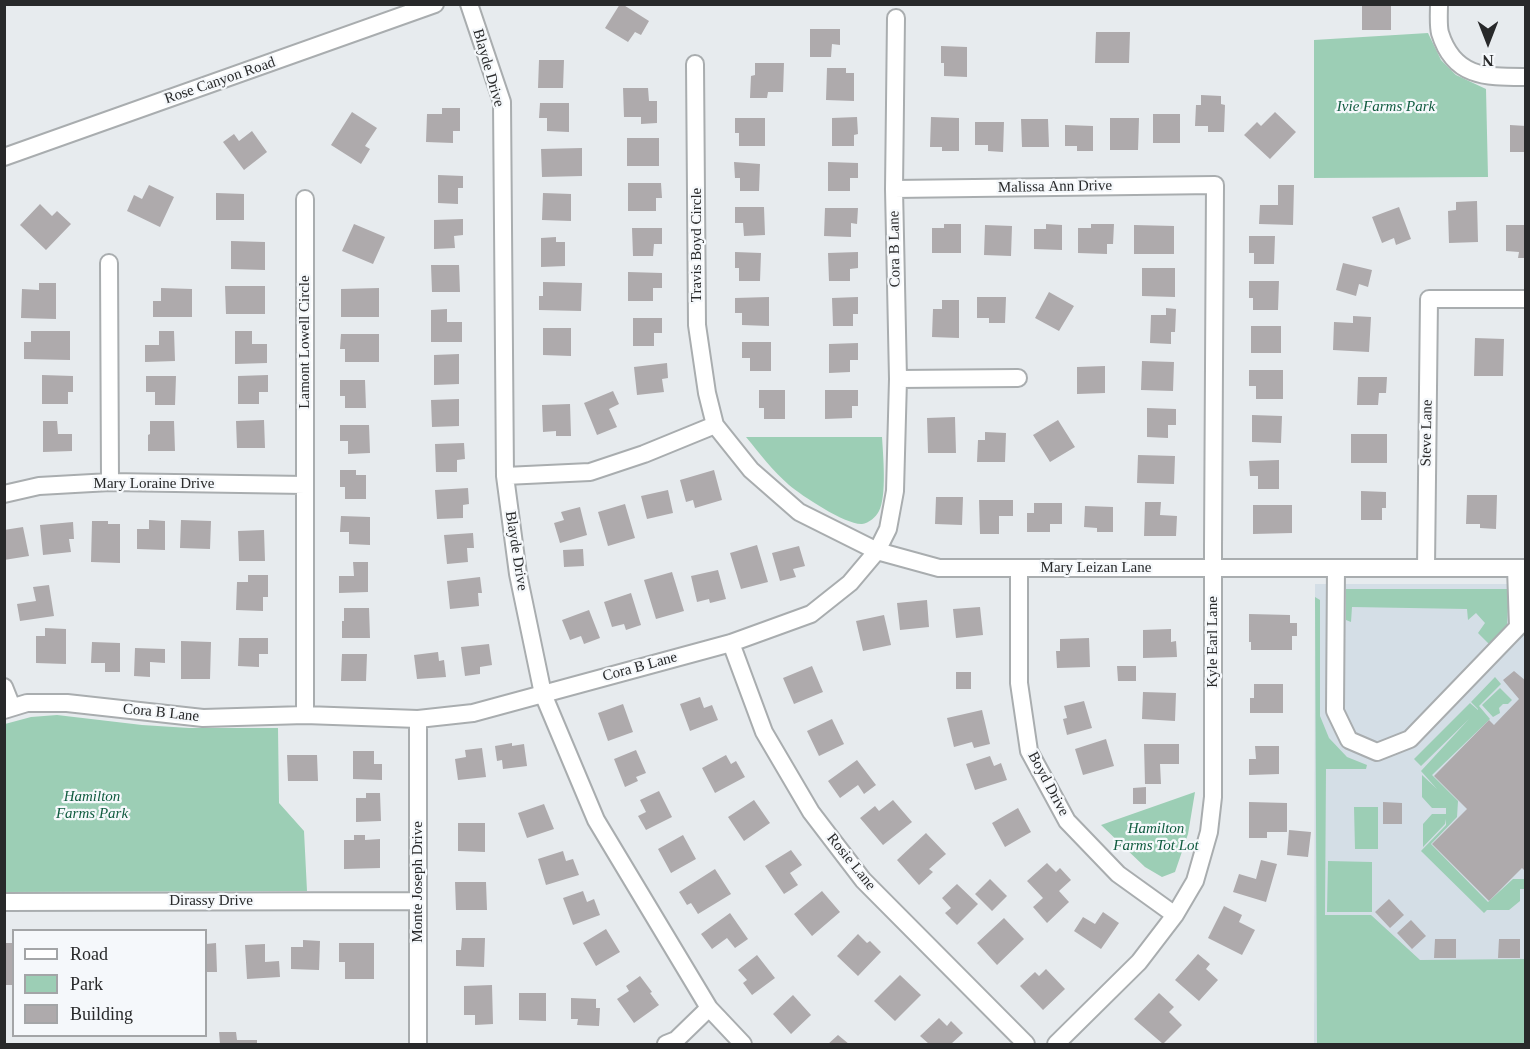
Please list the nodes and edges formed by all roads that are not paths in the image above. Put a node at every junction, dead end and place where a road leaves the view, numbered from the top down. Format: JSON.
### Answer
{"nodes":[{"id":1,"x":435,"y":4,"type":"edge"},
{"id":2,"x":470,"y":4,"type":"edge"},
{"id":3,"x":1439,"y":4,"type":"edge"},
{"id":4,"x":896,"y":18,"type":"dead end"},
{"id":5,"x":695,"y":64,"type":"dead end"},
{"id":6,"x":1526,"y":77,"type":"edge"},
{"id":7,"x":4,"y":157,"type":"edge"},
{"id":8,"x":1215,"y":185,"type":"joint"},
{"id":9,"x":894,"y":189,"type":"junction"},
{"id":10,"x":305,"y":199,"type":"dead end"},
{"id":11,"x":109,"y":263,"type":"dead end"},
{"id":12,"x":1526,"y":300,"type":"edge"},
{"id":13,"x":1018,"y":378,"type":"dead end"},
{"id":14,"x":898,"y":379,"type":"junction"},
{"id":15,"x":715,"y":425,"type":"junction"},
{"id":16,"x":504,"y":476,"type":"junction"},
{"id":17,"x":111,"y":482,"type":"junction"},
{"id":18,"x":305,"y":485,"type":"junction"},
{"id":19,"x":4,"y":494,"type":"edge"},
{"id":20,"x":877,"y":551,"type":"junction"},
{"id":21,"x":1213,"y":568,"type":"junction"},
{"id":22,"x":1336,"y":568,"type":"junction"},
{"id":23,"x":1426,"y":568,"type":"junction"},
{"id":24,"x":1521,"y":568,"type":"edge"},
{"id":25,"x":1019,"y":569,"type":"junction"},
{"id":26,"x":731,"y":643,"type":"junction"},
{"id":27,"x":4,"y":687,"type":"edge"},
{"id":28,"x":543,"y":694,"type":"junction"},
{"id":29,"x":8,"y":708,"type":"edge"},
{"id":30,"x":305,"y":715,"type":"junction"},
{"id":31,"x":417,"y":719,"type":"junction"},
{"id":32,"x":418,"y":901,"type":"junction"},
{"id":33,"x":4,"y":902,"type":"edge"},
{"id":34,"x":1175,"y":915,"type":"junction"},
{"id":35,"x":708,"y":1008,"type":"junction"},
{"id":36,"x":418,"y":1044,"type":"edge"},
{"id":37,"x":666,"y":1044,"type":"edge"},
{"id":38,"x":743,"y":1044,"type":"edge"},
{"id":39,"x":1026,"y":1044,"type":"edge"},
{"id":40,"x":1056,"y":1044,"type":"edge"}],
"edges":[{"from":1,"to":7,"type":"street","name":"Rose Canyon Road"},
{"from":2,"to":16,"type":"street","name":"Blayde Drive"},
{"from":3,"to":6,"type":"street"},
{"from":4,"to":9,"type":"street","name":"Cora B Lane"},
{"from":5,"to":15,"type":"street","name":"Travis Boyd Circle"},
{"from":8,"to":9,"type":"street","name":"Malissa Ann Drive"},
{"from":8,"to":21,"type":"street","name":"Kyle Earl Lane"},
{"from":9,"to":14,"type":"street","name":"Cora B Lane"},
{"from":10,"to":18,"type":"street","name":"Lamont Lowell Circle"},
{"from":11,"to":17,"type":"street"},
{"from":12,"to":23,"type":"street","name":"Steve Lane"},
{"from":13,"to":14,"type":"street"},
{"from":14,"to":20,"type":"street","name":"Cora B Lane"},
{"from":15,"to":16,"type":"street"},
{"from":15,"to":20,"type":"street","name":"Mary Leizan Lane"},
{"from":16,"to":28,"type":"street","name":"Blayde Drive"},
{"from":17,"to":18,"type":"street","name":"Mary Loraine Drive"},
{"from":17,"to":19,"type":"street","name":"Mary Loraine Drive"},
{"from":18,"to":30,"type":"street","name":"Lamont Lowell Circle"},
{"from":20,"to":25,"type":"street","name":"Mary Leizan Lane"},
{"from":20,"to":26,"type":"street","name":"Cora B Lane"},
{"from":21,"to":22,"type":"street","name":"Mary Leizan Lane"},
{"from":21,"to":25,"type":"street","name":"Mary Leizan Lane"},
{"from":21,"to":34,"type":"street","name":"Kyle Earl Lane"},
{"from":22,"to":23,"type":"street","name":"Mary Leizan Lane"},
{"from":22,"to":24,"type":"street"},
{"from":23,"to":24,"type":"street","name":"Mary Leizan Lane"},
{"from":25,"to":34,"type":"street","name":"Boyd Drive"},
{"from":26,"to":28,"type":"street","name":"Cora B Lane"},
{"from":26,"to":39,"type":"street","name":"Rosie Lane"},
{"from":27,"to":29,"type":"street"},
{"from":28,"to":31,"type":"street","name":"Cora B Lane"},
{"from":28,"to":35,"type":"street","name":"Blayde Drive"},
{"from":29,"to":30,"type":"street","name":"Cora B Lane"},
{"from":30,"to":31,"type":"street","name":"Cora B Lane"},
{"from":31,"to":32,"type":"street","name":"Monte Joseph Drive"},
{"from":32,"to":33,"type":"street","name":"Dirassy Drive"},
{"from":32,"to":36,"type":"street","name":"Monte Joseph Drive"},
{"from":34,"to":40,"type":"street","name":"Kyle Earl Lane"},
{"from":35,"to":37,"type":"street"},
{"from":35,"to":38,"type":"street","name":"Blayde Drive"}]}
